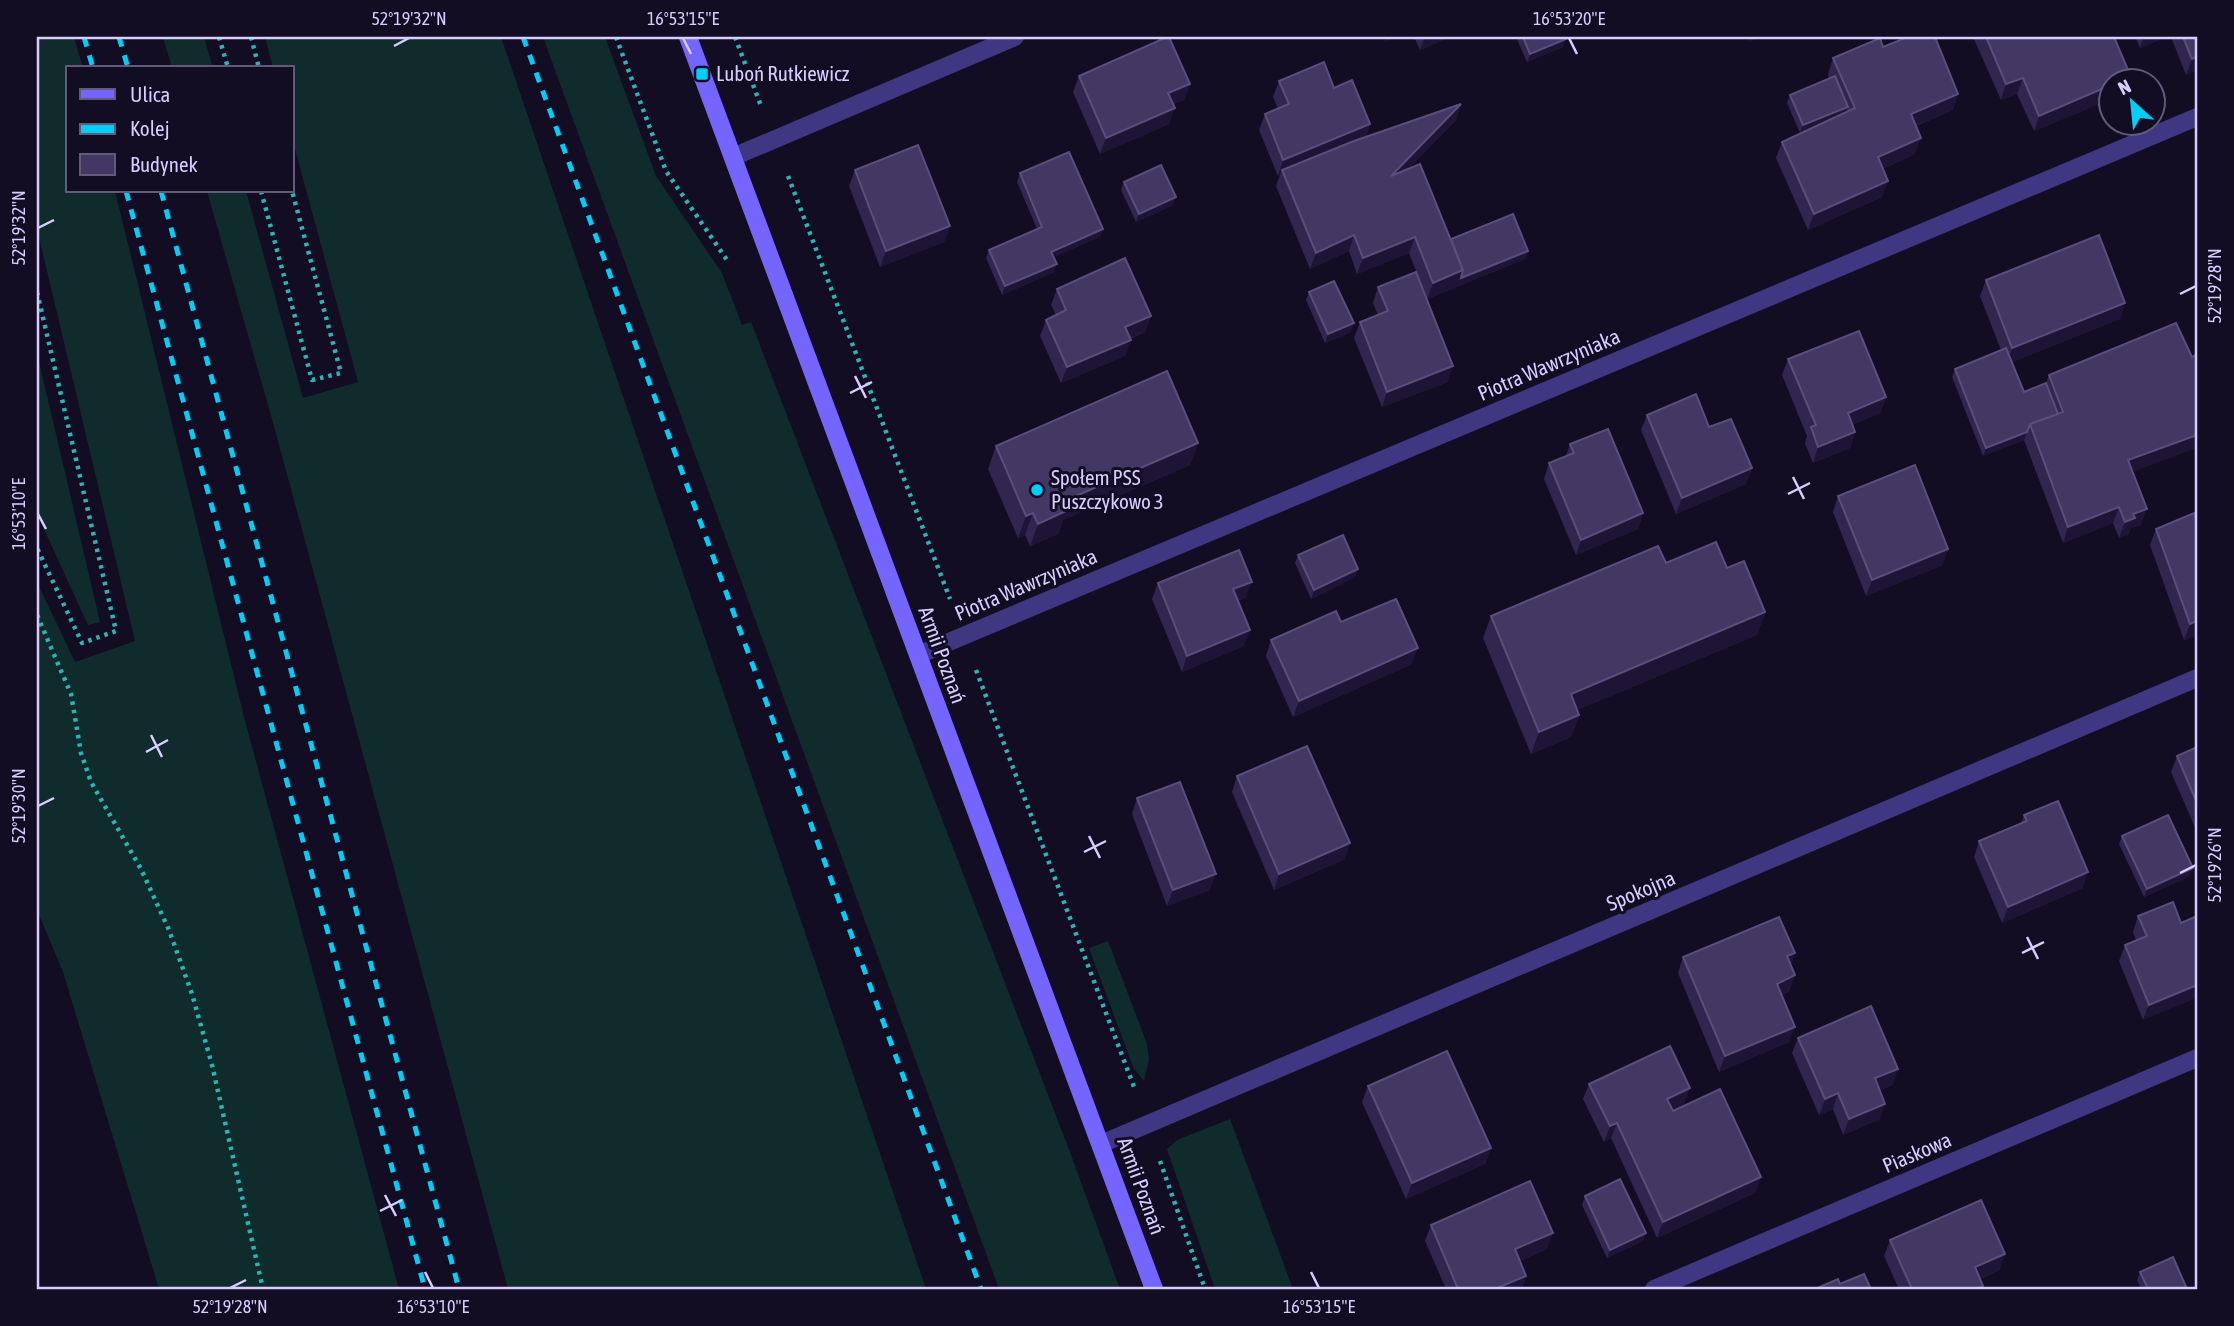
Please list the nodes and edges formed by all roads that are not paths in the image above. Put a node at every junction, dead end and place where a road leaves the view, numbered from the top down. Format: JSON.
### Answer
{"nodes":[{"id":1,"x":688,"y":37,"type":"edge"},
{"id":2,"x":1014,"y":37,"type":"edge"},
{"id":3,"x":2197,"y":117,"type":"edge"},
{"id":4,"x":733,"y":158,"type":"junction"},
{"id":5,"x":918,"y":655,"type":"junction"},
{"id":6,"x":2197,"y":678,"type":"edge"},
{"id":7,"x":2197,"y":1058,"type":"edge"},
{"id":8,"x":1101,"y":1144,"type":"junction"},
{"id":9,"x":1154,"y":1289,"type":"edge"},
{"id":10,"x":1654,"y":1289,"type":"edge"}],
"edges":[{"from":1,"to":4,"type":"main road","name":"Armii Poznań"},
{"from":2,"to":4,"type":"street"},
{"from":3,"to":5,"type":"street","name":"Piotra Wawrzyniaka"},
{"from":4,"to":5,"type":"main road","name":"Armii Poznań"},
{"from":5,"to":8,"type":"main road","name":"Armii Poznań"},
{"from":6,"to":8,"type":"street","name":"Spokojna"},
{"from":7,"to":10,"type":"street","name":"Piaskowa"},
{"from":8,"to":9,"type":"main road","name":"Armii Poznań"}]}
